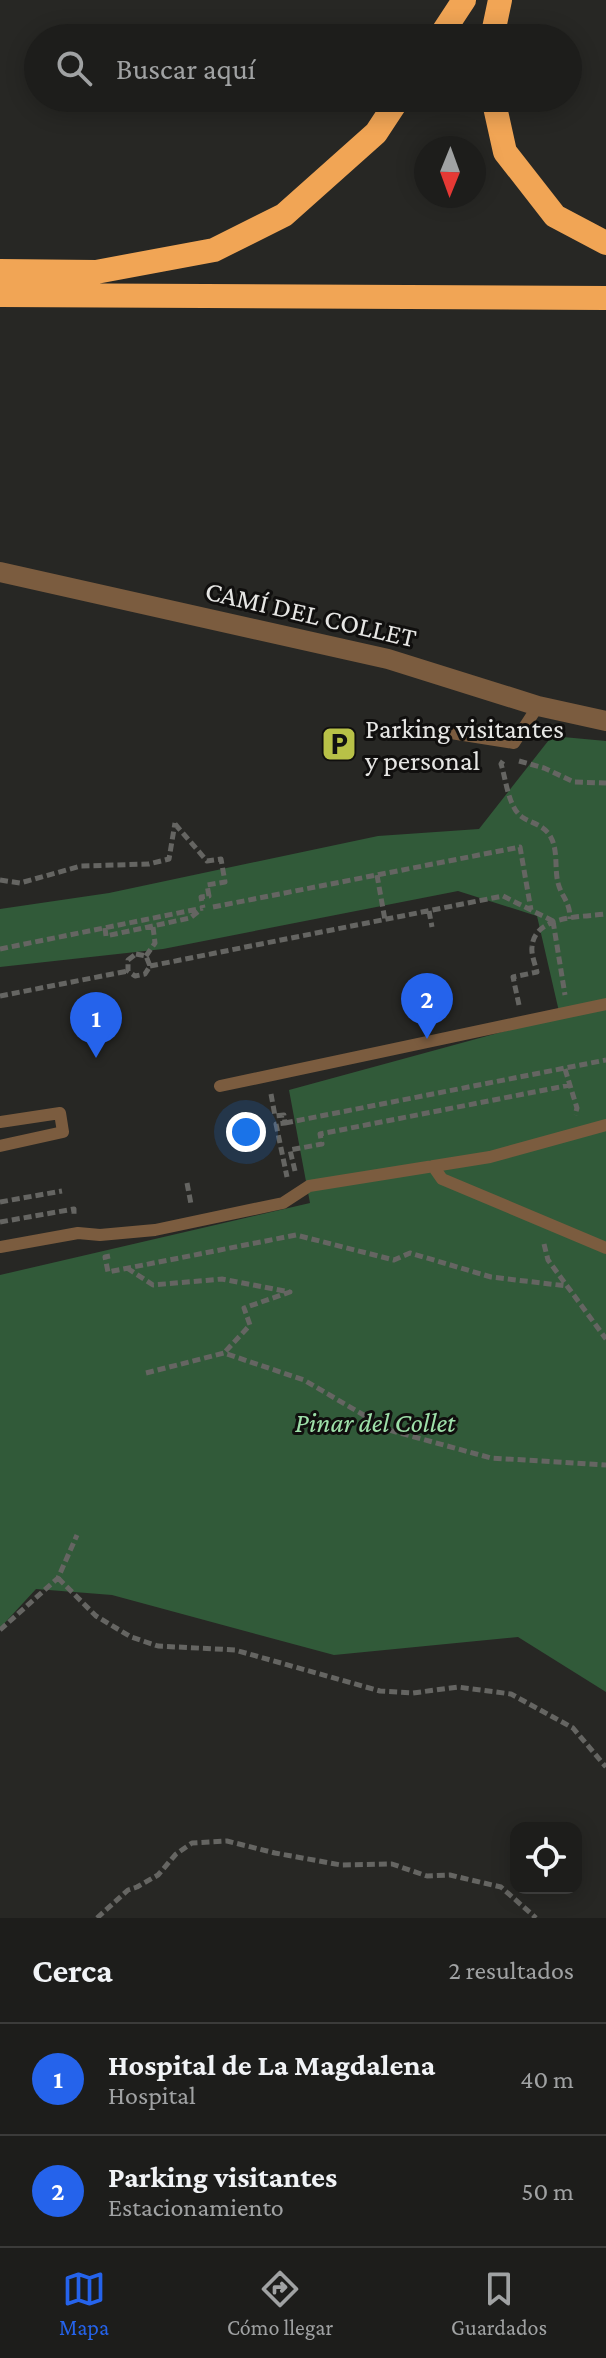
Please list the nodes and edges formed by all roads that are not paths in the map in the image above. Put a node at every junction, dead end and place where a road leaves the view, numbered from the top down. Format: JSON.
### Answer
{"nodes":[{"id":1,"x":464,"y":0,"type":"edge"},
{"id":2,"x":500,"y":0,"type":"edge"},
{"id":3,"x":448,"y":24,"type":"edge"},
{"id":4,"x":495,"y":24,"type":"edge"},
{"id":5,"x":390,"y":112,"type":"edge"},
{"id":6,"x":496,"y":112,"type":"edge"},
{"id":7,"x":606,"y":243,"type":"edge"},
{"id":8,"x":0,"y":271,"type":"edge"},
{"id":9,"x":0,"y":295,"type":"edge"},
{"id":10,"x":606,"y":298,"type":"edge"},
{"id":11,"x":0,"y":572,"type":"edge"},
{"id":12,"x":538,"y":706,"type":"junction"},
{"id":13,"x":606,"y":721,"type":"edge"},
{"id":14,"x":451,"y":733,"type":"dead end"},
{"id":15,"x":606,"y":1004,"type":"edge"},
{"id":16,"x":220,"y":1086,"type":"dead end"},
{"id":17,"x":0,"y":1122,"type":"edge"},
{"id":18,"x":606,"y":1125,"type":"edge"},
{"id":19,"x":0,"y":1146,"type":"edge"},
{"id":20,"x":433,"y":1166,"type":"junction"},
{"id":21,"x":0,"y":1247,"type":"edge"},
{"id":22,"x":606,"y":1248,"type":"edge"}],
"edges":[{"from":1,"to":3,"type":"highway"},
{"from":2,"to":4,"type":"highway"},
{"from":5,"to":8,"type":"highway"},
{"from":6,"to":7,"type":"highway"},
{"from":9,"to":10,"type":"highway"},
{"from":11,"to":12,"type":"street","name":"CAMÍ DEL COLLET"},
{"from":12,"to":13,"type":"street","name":"CAMÍ DEL COLLET"},
{"from":12,"to":14,"type":"lane"},
{"from":15,"to":16,"type":"lane"},
{"from":17,"to":19,"type":"lane"},
{"from":18,"to":20,"type":"lane"},
{"from":20,"to":21,"type":"lane"},
{"from":20,"to":22,"type":"lane"}]}
